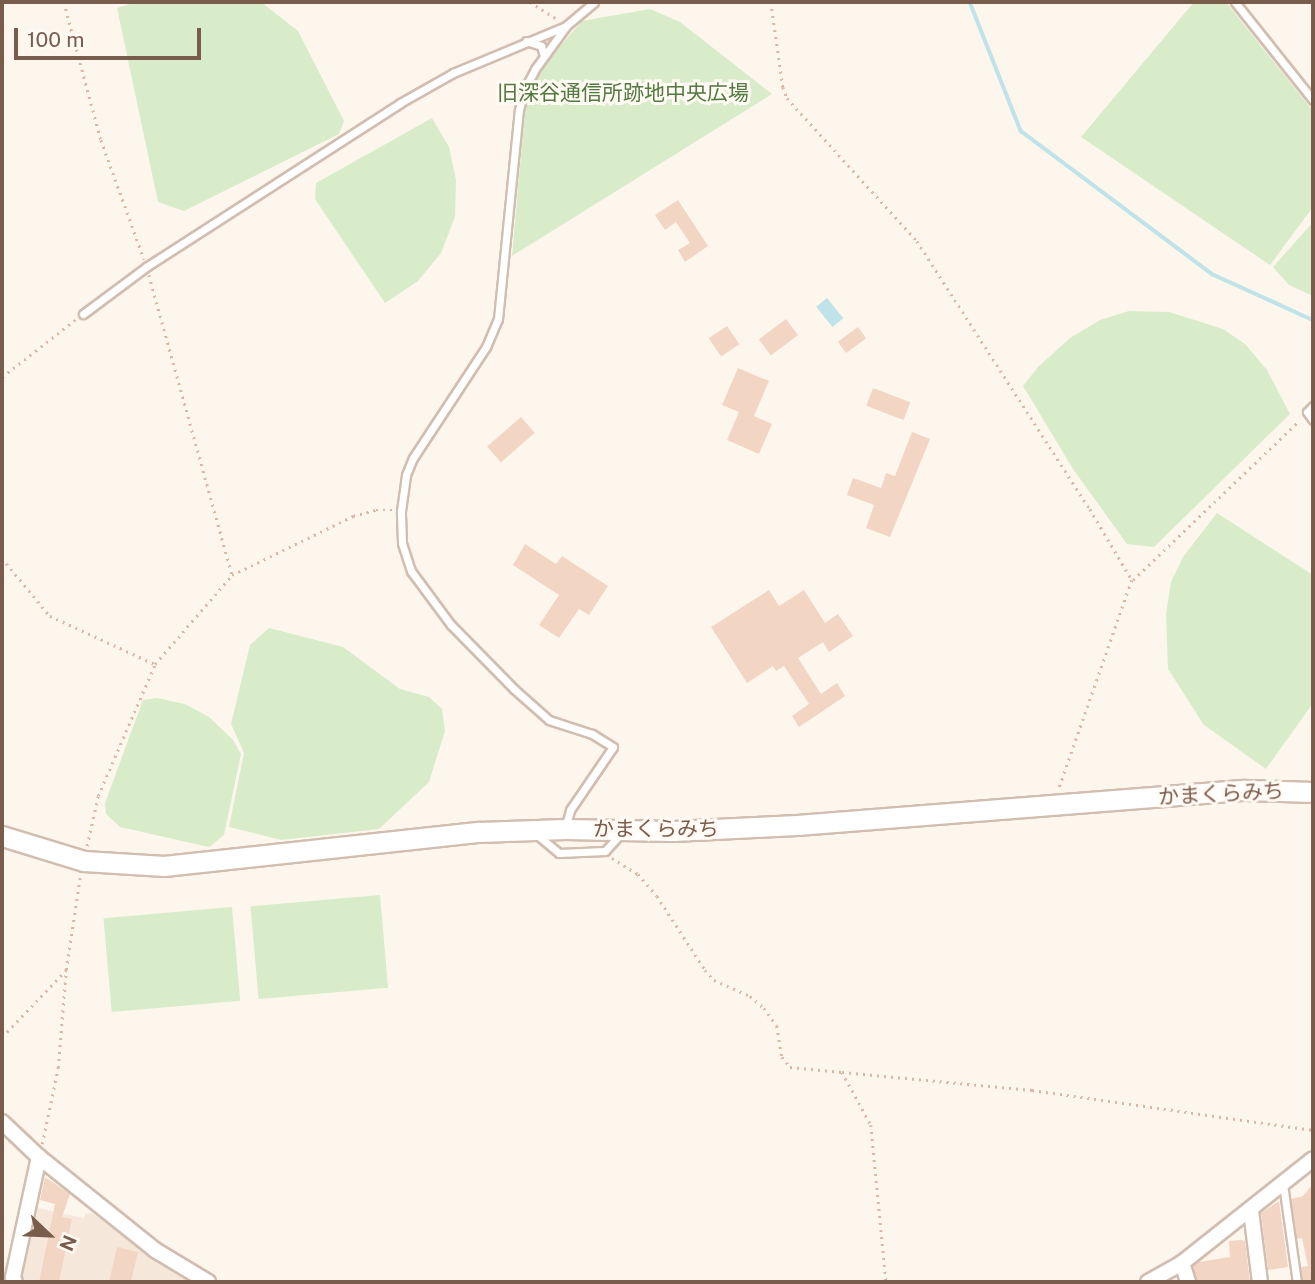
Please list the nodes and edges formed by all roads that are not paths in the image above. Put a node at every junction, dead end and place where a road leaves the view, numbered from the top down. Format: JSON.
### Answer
{"nodes":[{"id":1,"x":594,"y":2,"type":"edge"},
{"id":2,"x":1236,"y":2,"type":"edge"},
{"id":3,"x":567,"y":25,"type":"junction"},
{"id":4,"x":525,"y":41,"type":"junction"},
{"id":5,"x":544,"y":57,"type":"junction"},
{"id":6,"x":1313,"y":100,"type":"edge"},
{"id":7,"x":83,"y":314,"type":"road end"},
{"id":8,"x":1310,"y":409,"type":"edge"},
{"id":9,"x":1313,"y":420,"type":"edge"},
{"id":10,"x":1313,"y":792,"type":"edge"},
{"id":11,"x":565,"y":829,"type":"junction"},
{"id":12,"x":531,"y":830,"type":"junction"},
{"id":13,"x":624,"y":830,"type":"junction"},
{"id":14,"x":2,"y":836,"type":"edge"},
{"id":15,"x":2,"y":1122,"type":"edge"},
{"id":16,"x":39,"y":1157,"type":"junction"},
{"id":17,"x":1313,"y":1159,"type":"edge"},
{"id":18,"x":1283,"y":1184,"type":"junction"},
{"id":19,"x":1251,"y":1211,"type":"junction"},
{"id":20,"x":1182,"y":1263,"type":"junction"},
{"id":21,"x":10,"y":1278,"type":"edge"},
{"id":22,"x":208,"y":1282,"type":"edge"},
{"id":23,"x":1147,"y":1282,"type":"edge"},
{"id":24,"x":1188,"y":1282,"type":"edge"},
{"id":25,"x":1260,"y":1282,"type":"edge"},
{"id":26,"x":1297,"y":1282,"type":"edge"}],
"edges":[{"from":1,"to":3,"type":"lane"},
{"from":2,"to":6,"type":"lane"},
{"from":3,"to":4,"type":"lane"},
{"from":3,"to":5,"type":"lane"},
{"from":4,"to":5,"type":"lane"},
{"from":4,"to":7,"type":"lane"},
{"from":5,"to":11,"type":"lane"},
{"from":8,"to":9,"type":"lane"},
{"from":10,"to":13,"type":"main road","name":"かまくらみち"},
{"from":11,"to":12,"type":"main road","name":"かまくらみち"},
{"from":11,"to":13,"type":"main road","name":"かまくらみち"},
{"from":12,"to":13,"type":"lane"},
{"from":12,"to":14,"type":"main road","name":"かまくらみち"},
{"from":15,"to":16,"type":"street"},
{"from":16,"to":21,"type":"street"},
{"from":16,"to":22,"type":"street"},
{"from":17,"to":18,"type":"street"},
{"from":18,"to":19,"type":"street"},
{"from":18,"to":26,"type":"lane"},
{"from":19,"to":20,"type":"street"},
{"from":19,"to":25,"type":"street"},
{"from":20,"to":23,"type":"street"},
{"from":20,"to":24,"type":"street"}]}
